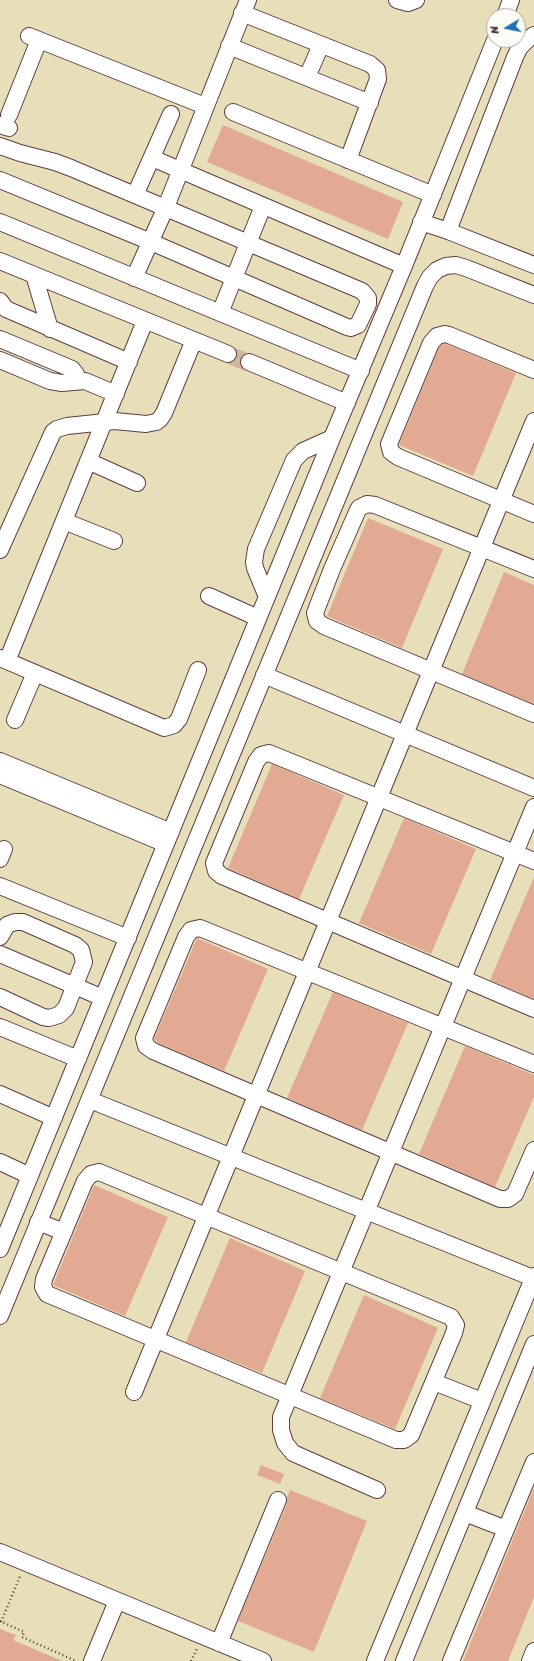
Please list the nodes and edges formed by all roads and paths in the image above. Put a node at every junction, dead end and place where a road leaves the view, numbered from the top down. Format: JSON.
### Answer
{"nodes":[{"id":1,"x":397,"y":0,"type":"edge"},
{"id":2,"x":416,"y":0,"type":"edge"},
{"id":3,"x":245,"y":6,"type":"edge"},
{"id":4,"x":534,"y":35,"type":"edge"},
{"id":5,"x":321,"y":45,"type":"junction"},
{"id":6,"x":229,"y":46,"type":"junction"},
{"id":7,"x":492,"y":48,"type":"edge"},
{"id":8,"x":306,"y":77,"type":"junction"},
{"id":9,"x":370,"y":103,"type":"junction"},
{"id":10,"x":205,"y":106,"type":"junction"},
{"id":11,"x":233,"y":112,"type":"dead end"},
{"id":12,"x":171,"y":114,"type":"dead end"},
{"id":13,"x":6,"y":123,"type":"edge"},
{"id":14,"x":0,"y":146,"type":"edge"},
{"id":15,"x":152,"y":158,"type":"junction"},
{"id":16,"x":348,"y":160,"type":"junction"},
{"id":17,"x":181,"y":171,"type":"junction"},
{"id":18,"x":0,"y":180,"type":"edge"},
{"id":19,"x":135,"y":195,"type":"junction"},
{"id":20,"x":432,"y":195,"type":"junction"},
{"id":21,"x":263,"y":206,"type":"junction"},
{"id":22,"x":166,"y":207,"type":"junction"},
{"id":23,"x":0,"y":222,"type":"edge"},
{"id":24,"x":421,"y":222,"type":"junction"},
{"id":25,"x":448,"y":230,"type":"junction"},
{"id":26,"x":151,"y":242,"type":"junction"},
{"id":27,"x":248,"y":243,"type":"junction"},
{"id":28,"x":0,"y":261,"type":"edge"},
{"id":29,"x":534,"y":265,"type":"edge"},
{"id":30,"x":404,"y":266,"type":"junction"},
{"id":31,"x":34,"y":275,"type":"junction"},
{"id":32,"x":134,"y":278,"type":"junction"},
{"id":33,"x":234,"y":278,"type":"junction"},
{"id":34,"x":534,"y":295,"type":"edge"},
{"id":35,"x":0,"y":301,"type":"edge"},
{"id":36,"x":220,"y":313,"type":"junction"},
{"id":37,"x":145,"y":321,"type":"junction"},
{"id":38,"x":50,"y":329,"type":"junction"},
{"id":39,"x":0,"y":339,"type":"edge"},
{"id":40,"x":194,"y":340,"type":"junction"},
{"id":41,"x":228,"y":354,"type":"tunnel mouth"},
{"id":42,"x":0,"y":360,"type":"edge"},
{"id":43,"x":129,"y":362,"type":"junction"},
{"id":44,"x":248,"y":362,"type":"tunnel mouth"},
{"id":45,"x":534,"y":370,"type":"edge"},
{"id":46,"x":361,"y":371,"type":"junction"},
{"id":47,"x":386,"y":380,"type":"junction"},
{"id":48,"x":74,"y":382,"type":"junction"},
{"id":49,"x":411,"y":391,"type":"junction"},
{"id":50,"x":116,"y":394,"type":"junction"},
{"id":51,"x":347,"y":403,"type":"junction"},
{"id":52,"x":534,"y":421,"type":"edge"},
{"id":53,"x":103,"y":422,"type":"junction"},
{"id":54,"x":332,"y":438,"type":"junction"},
{"id":55,"x":88,"y":461,"type":"junction"},
{"id":56,"x":137,"y":482,"type":"dead end"},
{"id":57,"x":501,"y":501,"type":"junction"},
{"id":58,"x":534,"y":514,"type":"edge"},
{"id":59,"x":64,"y":521,"type":"junction"},
{"id":60,"x":114,"y":541,"type":"dead end"},
{"id":61,"x":482,"y":548,"type":"junction"},
{"id":62,"x":0,"y":550,"type":"edge"},
{"id":63,"x":312,"y":560,"type":"junction"},
{"id":64,"x":332,"y":569,"type":"junction"},
{"id":65,"x":534,"y":569,"type":"edge"},
{"id":66,"x":209,"y":596,"type":"dead end"},
{"id":67,"x":267,"y":597,"type":"junction"},
{"id":68,"x":258,"y":618,"type":"junction"},
{"id":69,"x":4,"y":659,"type":"edge"},
{"id":70,"x":198,"y":670,"type":"dead end"},
{"id":71,"x":431,"y":671,"type":"junction"},
{"id":72,"x":34,"y":673,"type":"junction"},
{"id":73,"x":264,"y":676,"type":"junction"},
{"id":74,"x":534,"y":714,"type":"edge"},
{"id":75,"x":15,"y":720,"type":"dead end"},
{"id":76,"x":404,"y":735,"type":"junction"},
{"id":77,"x":0,"y":761,"type":"edge"},
{"id":78,"x":0,"y":775,"type":"edge"},
{"id":79,"x":534,"y":788,"type":"edge"},
{"id":80,"x":215,"y":794,"type":"junction"},
{"id":81,"x":378,"y":798,"type":"junction"},
{"id":82,"x":238,"y":804,"type":"junction"},
{"id":83,"x":534,"y":807,"type":"edge"},
{"id":84,"x":168,"y":838,"type":"junction"},
{"id":85,"x":515,"y":854,"type":"junction"},
{"id":86,"x":534,"y":861,"type":"edge"},
{"id":87,"x":0,"y":886,"type":"edge"},
{"id":88,"x":328,"y":921,"type":"junction"},
{"id":89,"x":0,"y":937,"type":"edge"},
{"id":90,"x":128,"y":938,"type":"junction"},
{"id":91,"x":0,"y":954,"type":"edge"},
{"id":92,"x":307,"y":972,"type":"junction"},
{"id":93,"x":141,"y":974,"type":"junction"},
{"id":94,"x":462,"y":979,"type":"junction"},
{"id":95,"x":166,"y":983,"type":"junction"},
{"id":96,"x":75,"y":986,"type":"junction"},
{"id":97,"x":0,"y":997,"type":"edge"},
{"id":98,"x":103,"y":998,"type":"junction"},
{"id":99,"x":534,"y":1009,"type":"edge"},
{"id":100,"x":0,"y":1027,"type":"edge"},
{"id":101,"x":442,"y":1027,"type":"junction"},
{"id":102,"x":78,"y":1059,"type":"junction"},
{"id":103,"x":534,"y":1064,"type":"edge"},
{"id":104,"x":0,"y":1094,"type":"edge"},
{"id":105,"x":256,"y":1095,"type":"junction"},
{"id":106,"x":90,"y":1100,"type":"junction"},
{"id":107,"x":54,"y":1118,"type":"junction"},
{"id":108,"x":534,"y":1150,"type":"edge"},
{"id":109,"x":390,"y":1152,"type":"junction"},
{"id":110,"x":230,"y":1157,"type":"junction"},
{"id":111,"x":0,"y":1162,"type":"edge"},
{"id":112,"x":30,"y":1176,"type":"junction"},
{"id":113,"x":366,"y":1211,"type":"junction"},
{"id":114,"x":206,"y":1216,"type":"junction"},
{"id":115,"x":6,"y":1219,"type":"edge"},
{"id":116,"x":38,"y":1222,"type":"junction"},
{"id":117,"x":64,"y":1232,"type":"junction"},
{"id":118,"x":0,"y":1249,"type":"edge"},
{"id":119,"x":341,"y":1271,"type":"junction"},
{"id":120,"x":534,"y":1277,"type":"edge"},
{"id":121,"x":0,"y":1316,"type":"edge"},
{"id":122,"x":155,"y":1339,"type":"junction"},
{"id":123,"x":534,"y":1344,"type":"edge"},
{"id":124,"x":434,"y":1382,"type":"junction"},
{"id":125,"x":134,"y":1392,"type":"dead end"},
{"id":126,"x":290,"y":1395,"type":"junction"},
{"id":127,"x":482,"y":1401,"type":"junction"},
{"id":128,"x":534,"y":1462,"type":"edge"},
{"id":129,"x":377,"y":1490,"type":"dead end"},
{"id":130,"x":278,"y":1500,"type":"dead end"},
{"id":131,"x":465,"y":1513,"type":"junction"},
{"id":132,"x":506,"y":1529,"type":"junction"},
{"id":133,"x":0,"y":1552,"type":"edge"},
{"id":134,"x":26,"y":1563,"type":"junction"},
{"id":135,"x":118,"y":1601,"type":"junction"},
{"id":136,"x":1,"y":1622,"type":"edge"},
{"id":137,"x":219,"y":1643,"type":"junction"},
{"id":138,"x":534,"y":1651,"type":"edge"},
{"id":139,"x":76,"y":1661,"type":"edge"},
{"id":140,"x":92,"y":1661,"type":"edge"},
{"id":141,"x":263,"y":1661,"type":"edge"},
{"id":142,"x":375,"y":1661,"type":"edge"},
{"id":143,"x":404,"y":1661,"type":"edge"},
{"id":144,"x":451,"y":1661,"type":"edge"},
{"id":145,"x":530,"y":1661,"type":"edge"}],
"edges":[{"from":1,"to":2,"type":"street"},
{"from":3,"to":5,"type":"street"},
{"from":3,"to":6,"type":"street"},
{"from":4,"to":25,"type":"street"},
{"from":5,"to":8,"type":"street"},
{"from":5,"to":9,"type":"street"},
{"from":6,"to":8,"type":"street"},
{"from":6,"to":10,"type":"street"},
{"from":7,"to":20,"type":"street"},
{"from":8,"to":9,"type":"street"},
{"from":9,"to":16,"type":"street"},
{"from":10,"to":13,"type":"street"},
{"from":10,"to":17,"type":"street"},
{"from":11,"to":16,"type":"street"},
{"from":12,"to":15,"type":"street"},
{"from":14,"to":19,"type":"street"},
{"from":15,"to":17,"type":"street"},
{"from":15,"to":19,"type":"street"},
{"from":16,"to":20,"type":"street"},
{"from":17,"to":21,"type":"street"},
{"from":17,"to":22,"type":"street"},
{"from":18,"to":26,"type":"street"},
{"from":19,"to":22,"type":"street"},
{"from":20,"to":24,"type":"street"},
{"from":21,"to":27,"type":"street"},
{"from":21,"to":30,"type":"street"},
{"from":22,"to":26,"type":"street"},
{"from":22,"to":27,"type":"street"},
{"from":23,"to":32,"type":"street"},
{"from":24,"to":25,"type":"street"},
{"from":24,"to":30,"type":"street"},
{"from":25,"to":29,"type":"street"},
{"from":26,"to":32,"type":"street"},
{"from":26,"to":33,"type":"street"},
{"from":27,"to":33,"type":"street"},
{"from":27,"to":33,"type":"street"},
{"from":28,"to":31,"type":"street"},
{"from":30,"to":46,"type":"street"},
{"from":31,"to":37,"type":"street"},
{"from":31,"to":38,"type":"street"},
{"from":32,"to":36,"type":"street"},
{"from":33,"to":36,"type":"street"},
{"from":34,"to":47,"type":"street"},
{"from":35,"to":38,"type":"street"},
{"from":36,"to":46,"type":"street"},
{"from":37,"to":40,"type":"street"},
{"from":37,"to":43,"type":"street"},
{"from":38,"to":43,"type":"street"},
{"from":39,"to":48,"type":"street"},
{"from":40,"to":41,"type":"street"},
{"from":40,"to":53,"type":"street"},
{"from":42,"to":48,"type":"street"},
{"from":43,"to":50,"type":"street"},
{"from":44,"to":51,"type":"street"},
{"from":45,"to":49,"type":"street"},
{"from":46,"to":51,"type":"street"},
{"from":47,"to":49,"type":"street"},
{"from":47,"to":63,"type":"street"},
{"from":48,"to":50,"type":"street"},
{"from":49,"to":57,"type":"street"},
{"from":50,"to":53,"type":"street"},
{"from":51,"to":54,"type":"street"},
{"from":52,"to":57,"type":"street"},
{"from":53,"to":55,"type":"street"},
{"from":53,"to":62,"type":"street"},
{"from":54,"to":67,"type":"street"},
{"from":54,"to":67,"type":"street"},
{"from":55,"to":56,"type":"street"},
{"from":55,"to":59,"type":"street"},
{"from":57,"to":58,"type":"street"},
{"from":57,"to":61,"type":"street"},
{"from":59,"to":60,"type":"street"},
{"from":59,"to":69,"type":"street"},
{"from":61,"to":64,"type":"street"},
{"from":61,"to":65,"type":"street"},
{"from":61,"to":71,"type":"street"},
{"from":63,"to":64,"type":"street"},
{"from":63,"to":73,"type":"street"},
{"from":64,"to":71,"type":"street"},
{"from":66,"to":68,"type":"street"},
{"from":67,"to":68,"type":"street"},
{"from":68,"to":84,"type":"street"},
{"from":69,"to":72,"type":"street"},
{"from":70,"to":72,"type":"street"},
{"from":71,"to":74,"type":"street"},
{"from":71,"to":76,"type":"street"},
{"from":72,"to":75,"type":"street"},
{"from":73,"to":76,"type":"street"},
{"from":73,"to":80,"type":"street"},
{"from":76,"to":79,"type":"street"},
{"from":76,"to":81,"type":"street"},
{"from":77,"to":84,"type":"street"},
{"from":78,"to":84,"type":"street"},
{"from":80,"to":82,"type":"street"},
{"from":80,"to":93,"type":"street"},
{"from":81,"to":82,"type":"street"},
{"from":81,"to":85,"type":"street"},
{"from":81,"to":88,"type":"street"},
{"from":82,"to":88,"type":"street"},
{"from":83,"to":85,"type":"street"},
{"from":84,"to":90,"type":"street"},
{"from":85,"to":86,"type":"street"},
{"from":85,"to":94,"type":"street"},
{"from":87,"to":90,"type":"street"},
{"from":88,"to":92,"type":"street"},
{"from":88,"to":94,"type":"street"},
{"from":89,"to":96,"type":"street"},
{"from":90,"to":98,"type":"street"},
{"from":91,"to":96,"type":"street"},
{"from":92,"to":95,"type":"street"},
{"from":92,"to":101,"type":"street"},
{"from":92,"to":105,"type":"street"},
{"from":93,"to":95,"type":"street"},
{"from":93,"to":106,"type":"street"},
{"from":94,"to":99,"type":"street"},
{"from":94,"to":101,"type":"street"},
{"from":95,"to":105,"type":"street"},
{"from":96,"to":97,"type":"street"},
{"from":96,"to":98,"type":"street"},
{"from":98,"to":102,"type":"street"},
{"from":100,"to":102,"type":"street"},
{"from":101,"to":103,"type":"street"},
{"from":101,"to":109,"type":"street"},
{"from":102,"to":107,"type":"street"},
{"from":104,"to":107,"type":"street"},
{"from":105,"to":109,"type":"street"},
{"from":105,"to":110,"type":"street"},
{"from":106,"to":110,"type":"street"},
{"from":106,"to":116,"type":"street"},
{"from":107,"to":112,"type":"street"},
{"from":108,"to":109,"type":"street"},
{"from":109,"to":113,"type":"street"},
{"from":110,"to":113,"type":"street"},
{"from":110,"to":114,"type":"street"},
{"from":111,"to":112,"type":"street"},
{"from":112,"to":115,"type":"street"},
{"from":113,"to":119,"type":"street"},
{"from":113,"to":120,"type":"street"},
{"from":114,"to":117,"type":"street"},
{"from":114,"to":119,"type":"street"},
{"from":114,"to":122,"type":"street"},
{"from":115,"to":118,"type":"street"},
{"from":116,"to":117,"type":"street"},
{"from":116,"to":121,"type":"street"},
{"from":117,"to":122,"type":"street"},
{"from":119,"to":124,"type":"street"},
{"from":119,"to":126,"type":"street"},
{"from":120,"to":127,"type":"street"},
{"from":122,"to":125,"type":"street"},
{"from":122,"to":126,"type":"street"},
{"from":123,"to":131,"type":"street"},
{"from":124,"to":126,"type":"street"},
{"from":124,"to":127,"type":"street"},
{"from":126,"to":129,"type":"street"},
{"from":127,"to":142,"type":"street"},
{"from":128,"to":132,"type":"street"},
{"from":130,"to":137,"type":"street"},
{"from":131,"to":132,"type":"street"},
{"from":131,"to":143,"type":"street"},
{"from":132,"to":144,"type":"street"},
{"from":133,"to":134,"type":"street"},
{"from":134,"to":135,"type":"street"},
{"from":134,"to":136,"type":"path"},
{"from":135,"to":137,"type":"street"},
{"from":135,"to":140,"type":"street"},
{"from":136,"to":139,"type":"path"},
{"from":137,"to":141,"type":"street"},
{"from":138,"to":145,"type":"street"}]}
